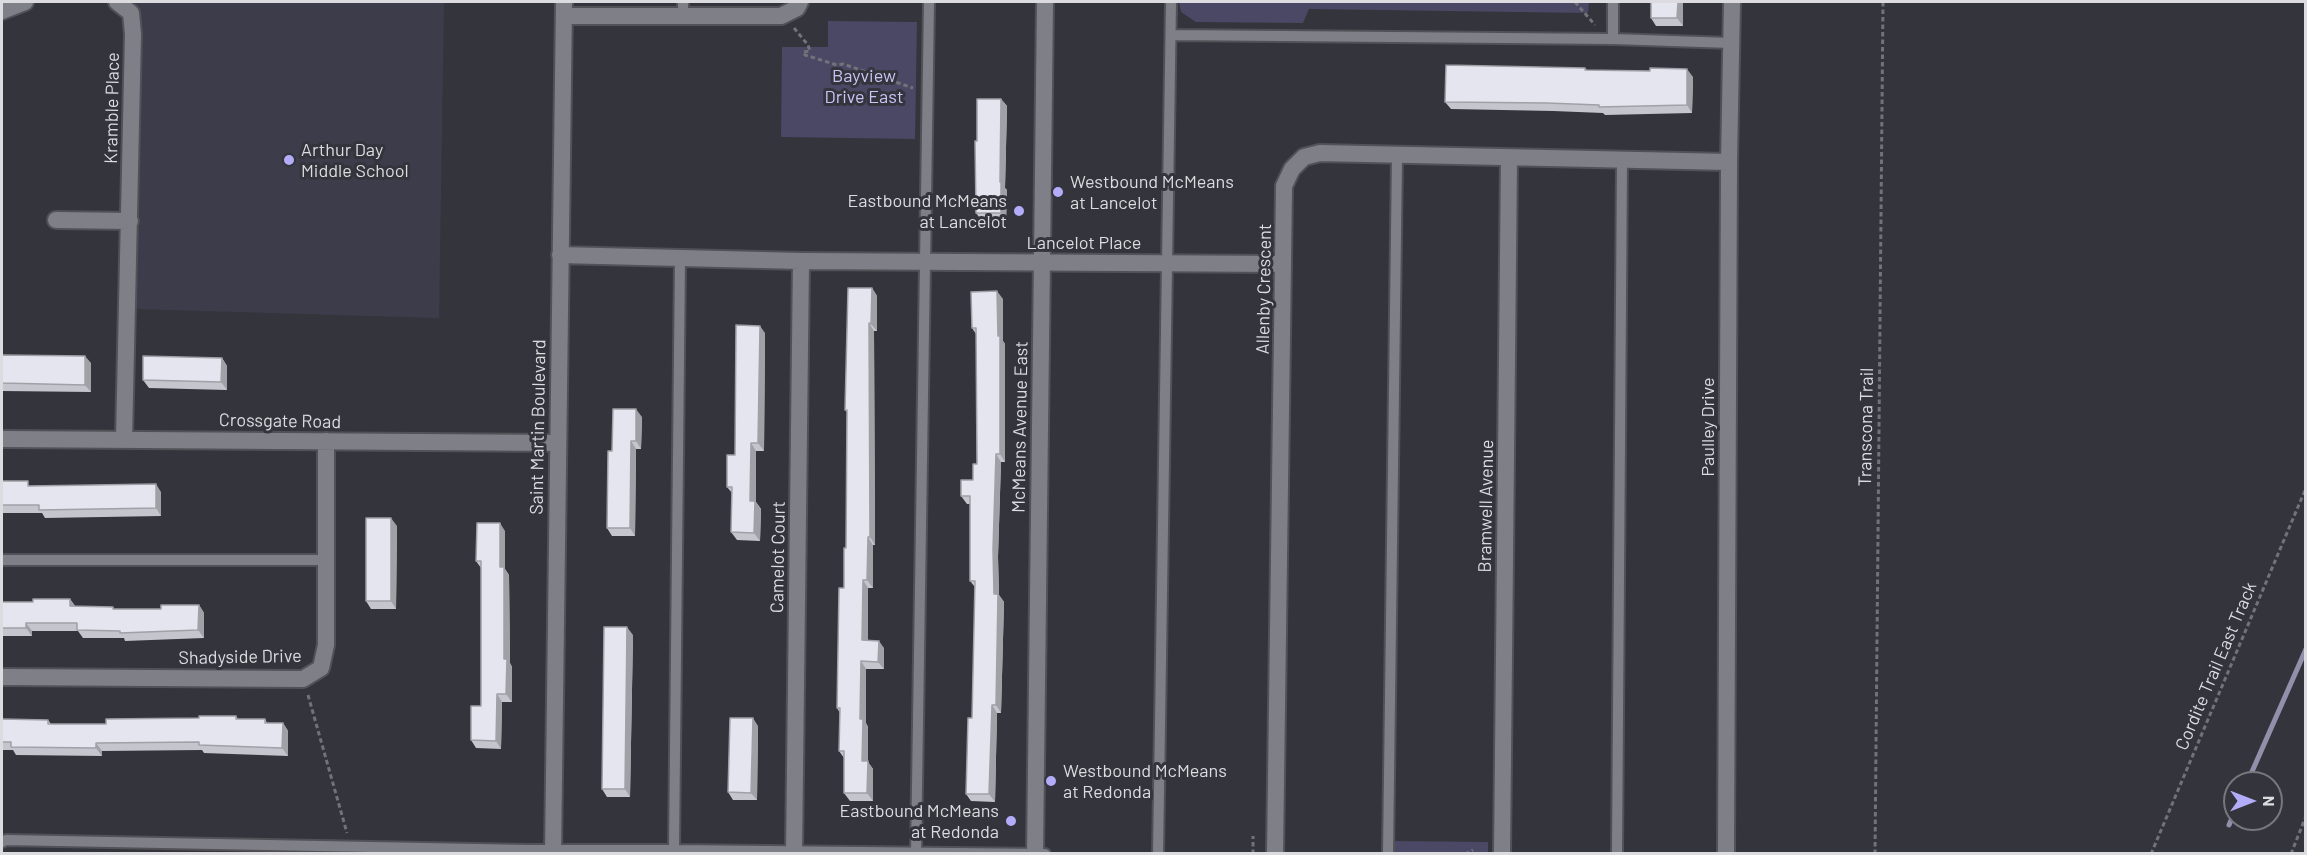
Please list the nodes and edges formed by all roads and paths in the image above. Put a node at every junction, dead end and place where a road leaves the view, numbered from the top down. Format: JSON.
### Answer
{"nodes":[{"id":1,"x":25,"y":2,"type":"edge"},
{"id":2,"x":117,"y":2,"type":"edge"},
{"id":3,"x":800,"y":2,"type":"edge"},
{"id":4,"x":929,"y":2,"type":"edge"},
{"id":5,"x":1045,"y":2,"type":"edge"},
{"id":6,"x":1171,"y":2,"type":"edge"},
{"id":7,"x":1575,"y":2,"type":"edge"},
{"id":8,"x":1613,"y":2,"type":"edge"},
{"id":9,"x":1732,"y":2,"type":"edge"},
{"id":10,"x":1883,"y":2,"type":"edge"},
{"id":11,"x":564,"y":9,"type":"edge"},
{"id":12,"x":683,"y":9,"type":"edge"},
{"id":13,"x":2,"y":11,"type":"edge"},
{"id":14,"x":783,"y":15,"type":"junction"},
{"id":15,"x":1171,"y":35,"type":"junction"},
{"id":16,"x":1610,"y":39,"type":"junction"},
{"id":17,"x":1731,"y":43,"type":"junction"},
{"id":18,"x":928,"y":84,"type":"junction"},
{"id":19,"x":1397,"y":156,"type":"junction"},
{"id":20,"x":1509,"y":158,"type":"junction"},
{"id":21,"x":1622,"y":160,"type":"junction"},
{"id":22,"x":1729,"y":162,"type":"junction"},
{"id":23,"x":56,"y":220,"type":"dead end"},
{"id":24,"x":130,"y":222,"type":"junction"},
{"id":25,"x":560,"y":255,"type":"junction"},
{"id":26,"x":680,"y":258,"type":"junction"},
{"id":27,"x":801,"y":261,"type":"junction"},
{"id":28,"x":926,"y":262,"type":"junction"},
{"id":29,"x":1042,"y":262,"type":"junction"},
{"id":30,"x":1167,"y":263,"type":"junction"},
{"id":31,"x":1283,"y":264,"type":"junction"},
{"id":32,"x":2,"y":439,"type":"edge"},
{"id":33,"x":124,"y":439,"type":"junction"},
{"id":34,"x":326,"y":441,"type":"junction"},
{"id":35,"x":558,"y":443,"type":"junction"},
{"id":36,"x":2306,"y":488,"type":"edge"},
{"id":37,"x":2,"y":560,"type":"edge"},
{"id":38,"x":327,"y":560,"type":"junction"},
{"id":39,"x":2,"y":676,"type":"edge"},
{"id":40,"x":303,"y":679,"type":"junction"},
{"id":41,"x":2306,"y":816,"type":"edge"},
{"id":42,"x":1253,"y":836,"type":"dead end"},
{"id":43,"x":2,"y":842,"type":"edge"},
{"id":44,"x":351,"y":847,"type":"junction"},
{"id":45,"x":674,"y":850,"type":"junction"},
{"id":46,"x":1473,"y":850,"type":"dead end"},
{"id":47,"x":553,"y":852,"type":"edge"},
{"id":48,"x":794,"y":852,"type":"edge"},
{"id":49,"x":916,"y":852,"type":"edge"},
{"id":50,"x":1035,"y":853,"type":"edge"},
{"id":51,"x":1046,"y":854,"type":"edge"},
{"id":52,"x":1158,"y":854,"type":"edge"},
{"id":53,"x":1253,"y":854,"type":"edge"},
{"id":54,"x":1275,"y":854,"type":"edge"},
{"id":55,"x":1388,"y":854,"type":"edge"},
{"id":56,"x":1465,"y":854,"type":"edge"},
{"id":57,"x":1502,"y":854,"type":"edge"},
{"id":58,"x":1617,"y":854,"type":"edge"},
{"id":59,"x":1726,"y":854,"type":"edge"},
{"id":60,"x":1875,"y":854,"type":"edge"},
{"id":61,"x":2151,"y":854,"type":"edge"},
{"id":62,"x":2291,"y":854,"type":"edge"}],
"edges":[{"from":1,"to":13,"type":"street"},
{"from":2,"to":24,"type":"street","name":"Kramble Place"},
{"from":3,"to":14,"type":"street"},
{"from":4,"to":18,"type":"lane"},
{"from":5,"to":29,"type":"street","name":"McMeans Avenue East"},
{"from":6,"to":15,"type":"lane"},
{"from":7,"to":16,"type":"path"},
{"from":8,"to":16,"type":"lane"},
{"from":9,"to":17,"type":"street","name":"Paulley Drive"},
{"from":10,"to":60,"type":"path","name":"Transcona Trail"},
{"from":11,"to":12,"type":"street"},
{"from":11,"to":25,"type":"street","name":"Saint Martin Boulevard"},
{"from":12,"to":14,"type":"street"},
{"from":14,"to":18,"type":"path"},
{"from":15,"to":16,"type":"lane"},
{"from":15,"to":30,"type":"lane"},
{"from":16,"to":17,"type":"lane"},
{"from":17,"to":22,"type":"street","name":"Paulley Drive"},
{"from":18,"to":28,"type":"lane"},
{"from":19,"to":20,"type":"street","name":"Allenby Crescent"},
{"from":19,"to":31,"type":"street","name":"Allenby Crescent"},
{"from":19,"to":55,"type":"lane"},
{"from":20,"to":21,"type":"street","name":"Allenby Crescent"},
{"from":20,"to":57,"type":"street","name":"Bramwell Avenue"},
{"from":21,"to":22,"type":"street","name":"Allenby Crescent"},
{"from":21,"to":58,"type":"lane"},
{"from":22,"to":59,"type":"street","name":"Paulley Drive"},
{"from":23,"to":24,"type":"street"},
{"from":24,"to":33,"type":"street","name":"Kramble Place"},
{"from":25,"to":26,"type":"street","name":"Lancelot Place"},
{"from":25,"to":35,"type":"street","name":"Saint Martin Boulevard"},
{"from":26,"to":27,"type":"street","name":"Lancelot Place"},
{"from":26,"to":45,"type":"lane"},
{"from":27,"to":28,"type":"street","name":"Lancelot Place"},
{"from":27,"to":48,"type":"street","name":"Camelot Court"},
{"from":28,"to":29,"type":"street","name":"Lancelot Place"},
{"from":28,"to":49,"type":"lane"},
{"from":29,"to":30,"type":"street","name":"Lancelot Place"},
{"from":29,"to":50,"type":"street","name":"McMeans Avenue East"},
{"from":30,"to":31,"type":"street","name":"Lancelot Place"},
{"from":30,"to":52,"type":"lane"},
{"from":31,"to":54,"type":"street","name":"Allenby Crescent"},
{"from":32,"to":33,"type":"street","name":"Crossgate Road"},
{"from":33,"to":34,"type":"street","name":"Crossgate Road"},
{"from":34,"to":35,"type":"street","name":"Crossgate Road"},
{"from":34,"to":38,"type":"street","name":"Shadyside Drive"},
{"from":35,"to":47,"type":"street","name":"Saint Martin Boulevard"},
{"from":36,"to":61,"type":"path","name":"Cordite Trail East Track"},
{"from":37,"to":38,"type":"lane"},
{"from":38,"to":40,"type":"street","name":"Shadyside Drive"},
{"from":39,"to":40,"type":"street","name":"Shadyside Drive"},
{"from":40,"to":44,"type":"path"},
{"from":41,"to":62,"type":"path"},
{"from":42,"to":53,"type":"path"},
{"from":43,"to":44,"type":"lane"},
{"from":44,"to":47,"type":"lane"},
{"from":45,"to":47,"type":"lane"},
{"from":45,"to":48,"type":"lane"},
{"from":46,"to":56,"type":"path"},
{"from":48,"to":49,"type":"lane"},
{"from":49,"to":50,"type":"lane"},
{"from":50,"to":51,"type":"lane"}]}
